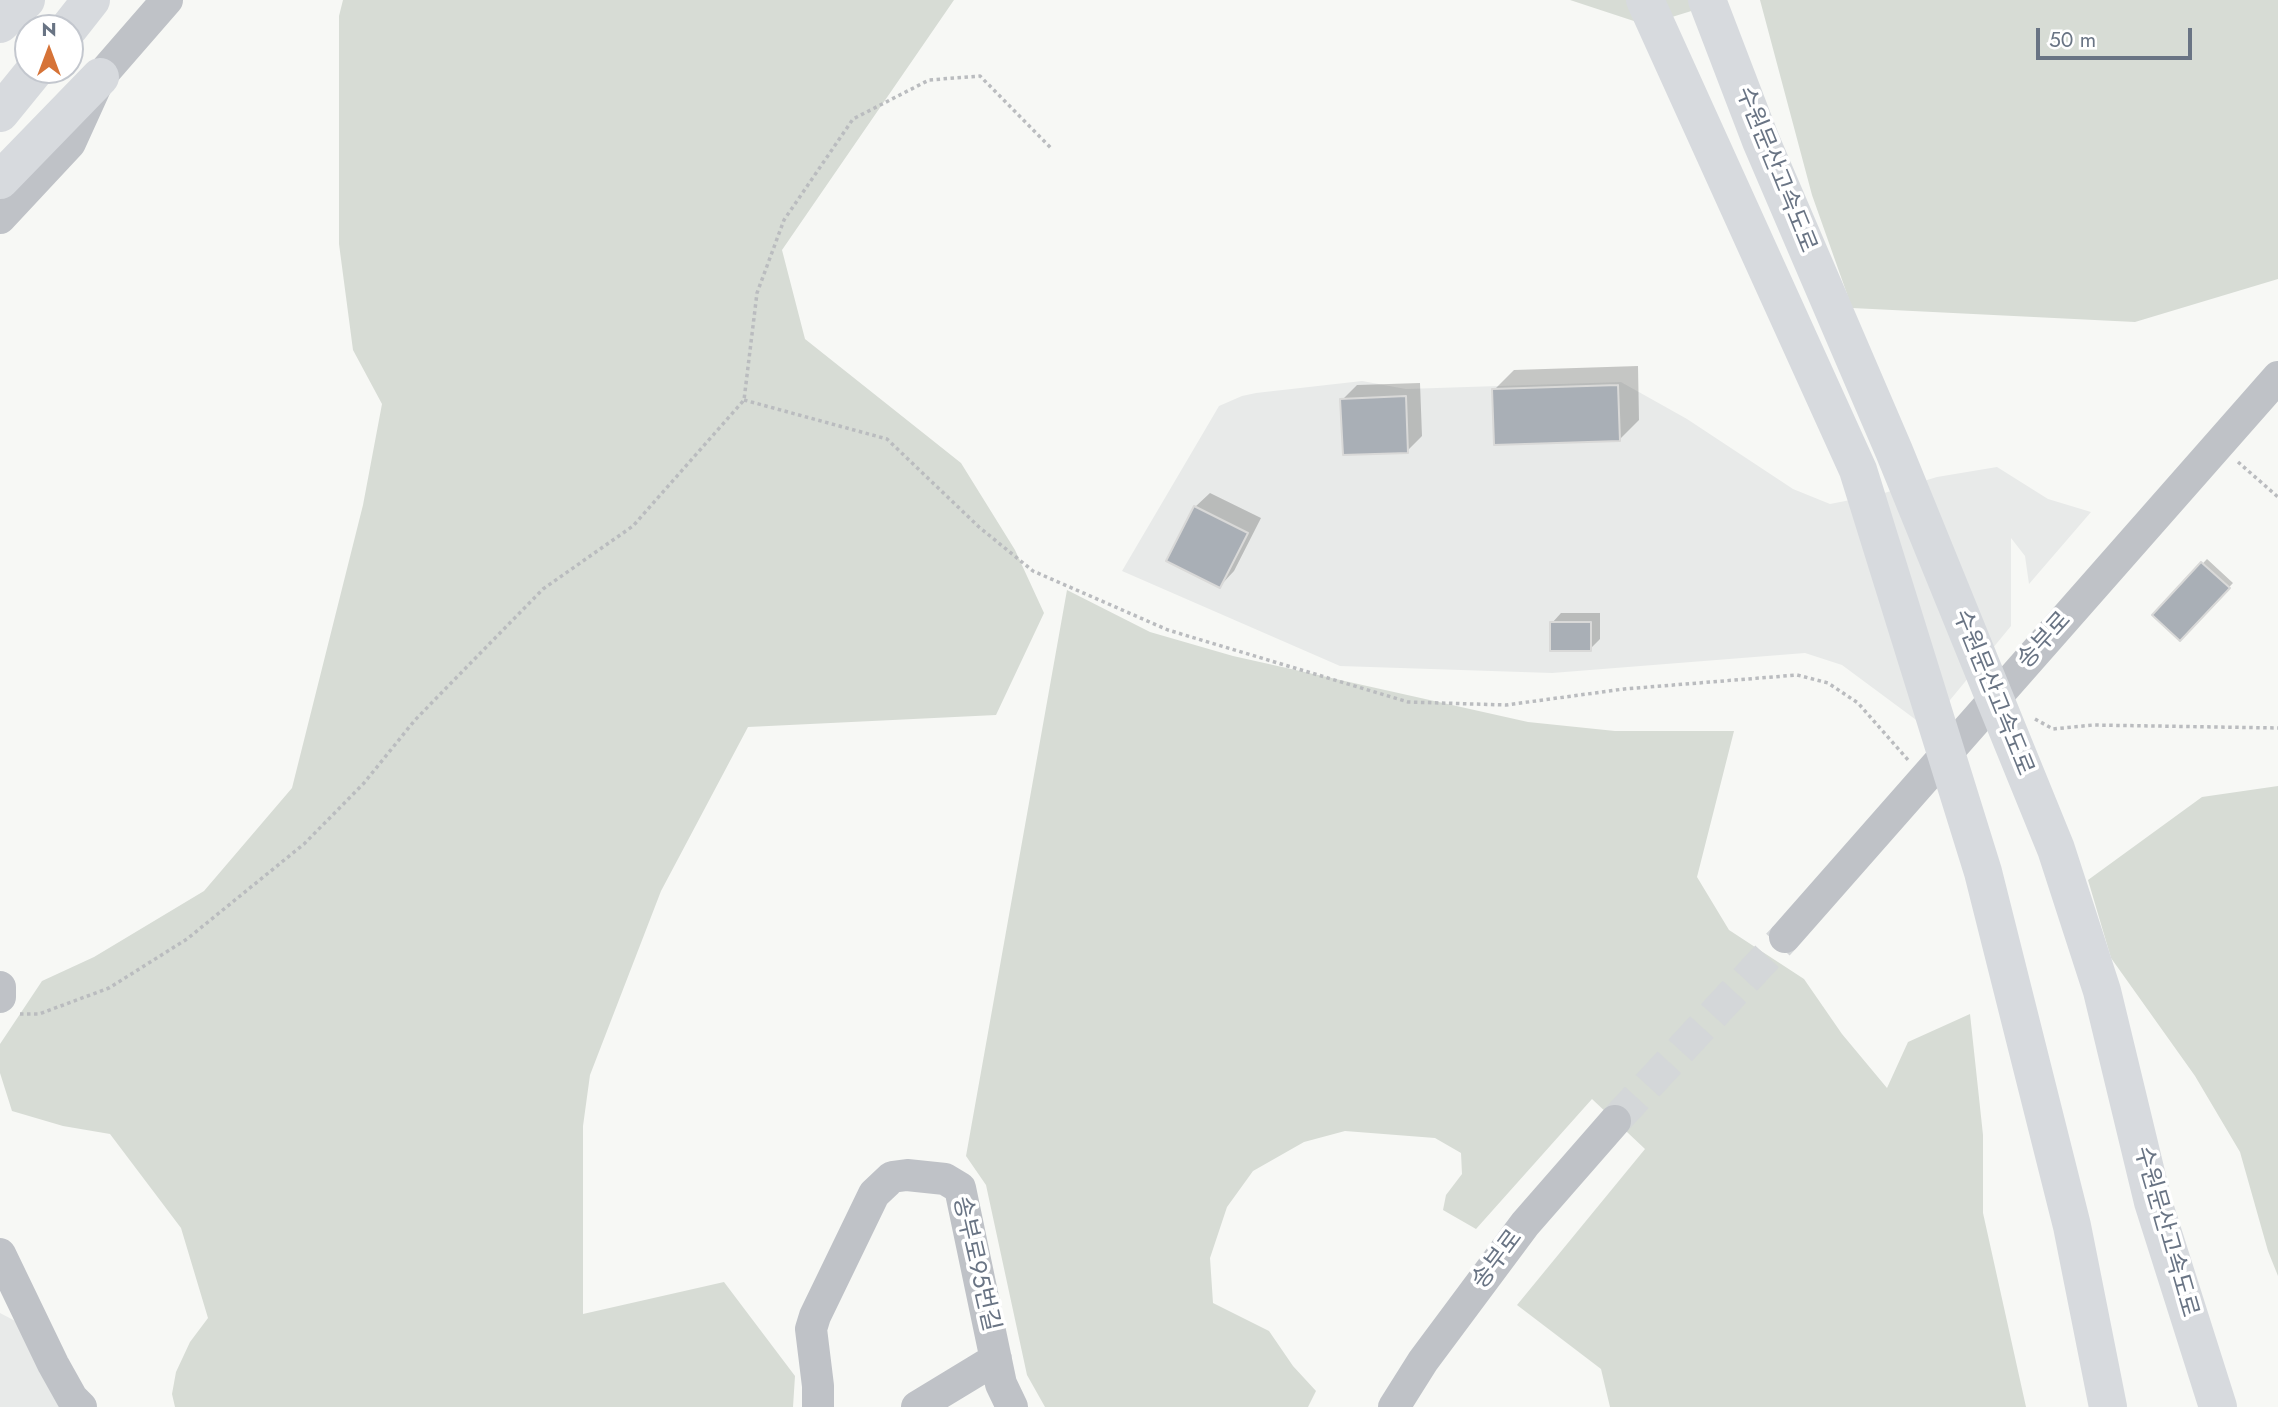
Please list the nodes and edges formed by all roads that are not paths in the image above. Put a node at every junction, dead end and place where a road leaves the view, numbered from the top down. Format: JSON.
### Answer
{"nodes":[{"id":1,"x":26,"y":0,"type":"edge"},
{"id":2,"x":91,"y":0,"type":"edge"},
{"id":3,"x":167,"y":0,"type":"edge"},
{"id":4,"x":1645,"y":0,"type":"edge"},
{"id":5,"x":1707,"y":0,"type":"edge"},
{"id":6,"x":80,"y":14,"type":"edge"},
{"id":7,"x":0,"y":24,"type":"edge"},
{"id":8,"x":100,"y":77,"type":"junction"},
{"id":9,"x":24,"y":84,"type":"edge"},
{"id":10,"x":0,"y":113,"type":"edge"},
{"id":11,"x":0,"y":180,"type":"edge"},
{"id":12,"x":0,"y":218,"type":"edge"},
{"id":13,"x":2278,"y":377,"type":"edge"},
{"id":14,"x":1784,"y":937,"type":"tunnel mouth"},
{"id":15,"x":1615,"y":1121,"type":"tunnel mouth"},
{"id":16,"x":0,"y":1254,"type":"edge"},
{"id":17,"x":9,"y":1296,"type":"edge"},
{"id":18,"x":996,"y":1359,"type":"junction"},
{"id":19,"x":81,"y":1407,"type":"edge"},
{"id":20,"x":818,"y":1407,"type":"edge"},
{"id":21,"x":917,"y":1407,"type":"edge"},
{"id":22,"x":1012,"y":1407,"type":"edge"},
{"id":23,"x":1394,"y":1407,"type":"edge"},
{"id":24,"x":2108,"y":1407,"type":"edge"},
{"id":25,"x":2218,"y":1407,"type":"edge"}],
"edges":[{"from":1,"to":7,"type":"highway"},
{"from":2,"to":6,"type":"highway"},
{"from":3,"to":8,"type":"street"},
{"from":4,"to":24,"type":"highway","name":"수원문산고속도로"},
{"from":5,"to":25,"type":"highway","name":"수원문산고속도로"},
{"from":8,"to":11,"type":"highway"},
{"from":8,"to":12,"type":"street"},
{"from":9,"to":10,"type":"highway"},
{"from":13,"to":14,"type":"street","name":"송부로"},
{"from":15,"to":23,"type":"street","name":"송부로"},
{"from":16,"to":17,"type":"street"},
{"from":17,"to":19,"type":"street"},
{"from":18,"to":20,"type":"street","name":"송부로95번길"},
{"from":18,"to":21,"type":"street"},
{"from":18,"to":22,"type":"street","name":"송부로95번길"}]}
